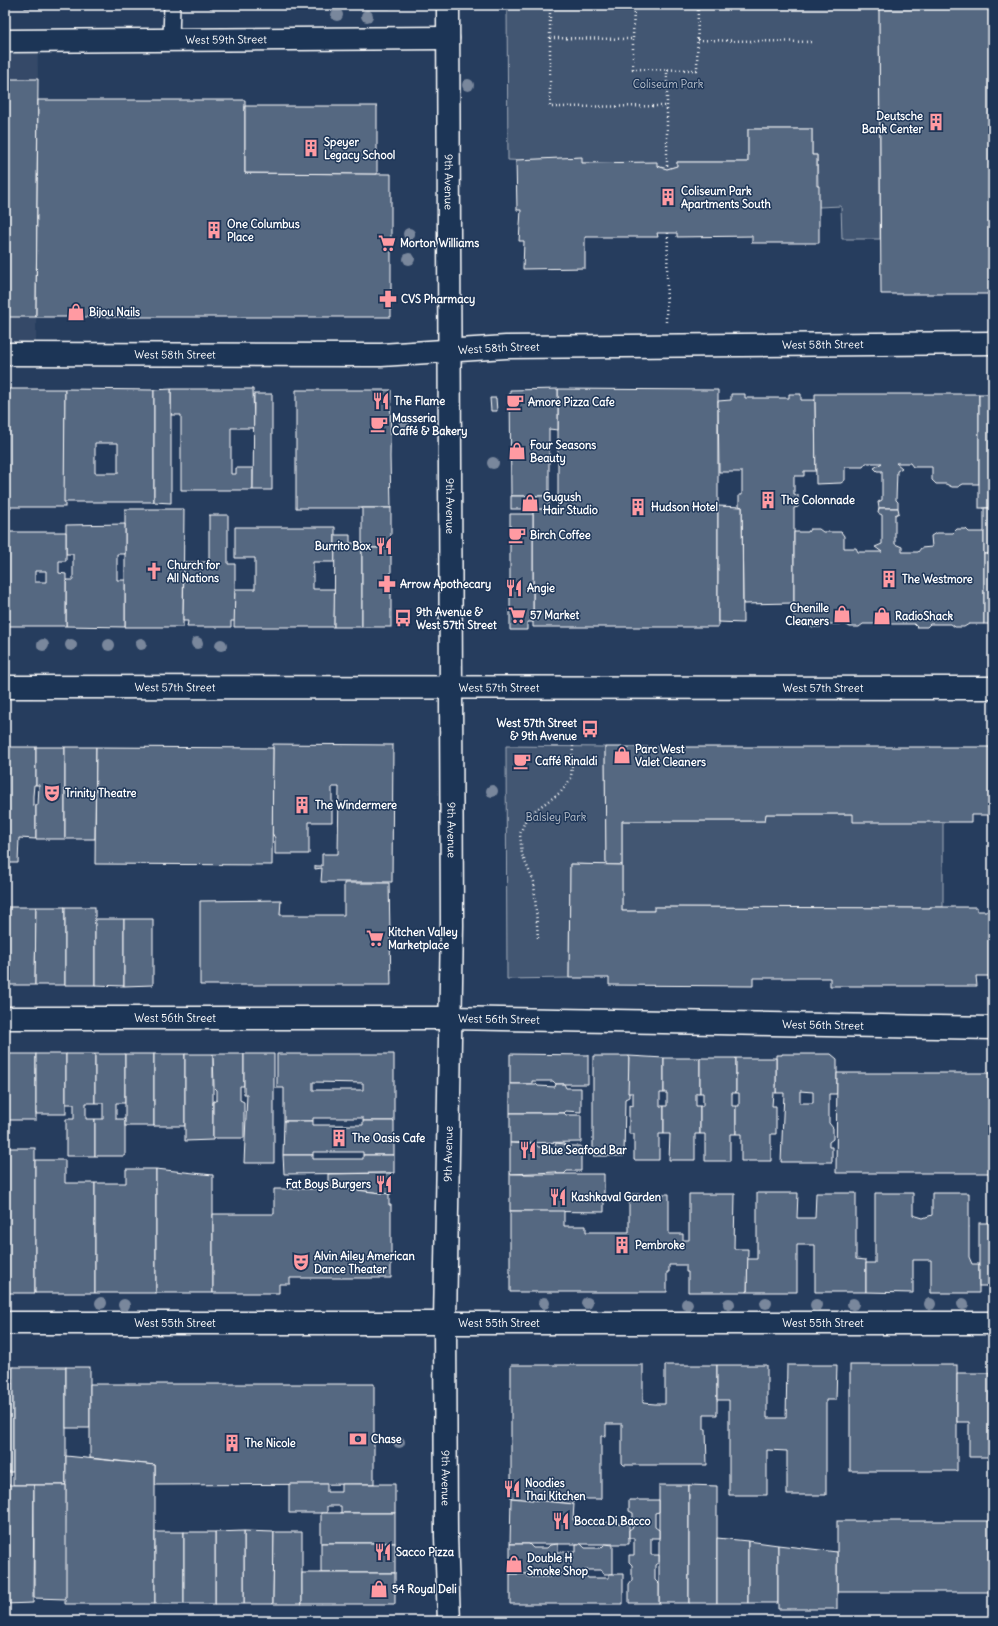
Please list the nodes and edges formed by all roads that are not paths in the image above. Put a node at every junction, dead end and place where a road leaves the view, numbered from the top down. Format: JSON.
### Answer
{"nodes":[{"id":1,"x":172,"y":5,"type":"edge"},
{"id":2,"x":448,"y":5,"type":"edge"},
{"id":3,"x":448,"y":38,"type":"junction"},
{"id":4,"x":171,"y":40,"type":"junction"},
{"id":5,"x":5,"y":41,"type":"edge"},
{"id":6,"x":993,"y":343,"type":"edge"},
{"id":7,"x":451,"y":350,"type":"junction"},
{"id":8,"x":5,"y":354,"type":"edge"},
{"id":9,"x":5,"y":686,"type":"edge"},
{"id":10,"x":450,"y":687,"type":"junction"},
{"id":11,"x":993,"y":688,"type":"edge"},
{"id":12,"x":5,"y":1018,"type":"edge"},
{"id":13,"x":450,"y":1018,"type":"junction"},
{"id":14,"x":993,"y":1028,"type":"edge"},
{"id":15,"x":445,"y":1322,"type":"junction"},
{"id":16,"x":5,"y":1323,"type":"edge"},
{"id":17,"x":993,"y":1323,"type":"edge"},
{"id":18,"x":449,"y":1621,"type":"edge"}],
"edges":[{"from":1,"to":4,"type":"lane"},
{"from":2,"to":3,"type":"street","name":"9th Avenue"},
{"from":3,"to":4,"type":"street","name":"West 59th Street"},
{"from":3,"to":7,"type":"street","name":"9th Avenue"},
{"from":4,"to":5,"type":"street","name":"West 59th Street"},
{"from":6,"to":7,"type":"street","name":"West 58th Street"},
{"from":7,"to":8,"type":"street","name":"West 58th Street"},
{"from":7,"to":10,"type":"street","name":"9th Avenue"},
{"from":9,"to":10,"type":"street","name":"West 57th Street"},
{"from":10,"to":11,"type":"street","name":"West 57th Street"},
{"from":10,"to":13,"type":"street","name":"9th Avenue"},
{"from":12,"to":13,"type":"street","name":"West 56th Street"},
{"from":13,"to":14,"type":"street","name":"West 56th Street"},
{"from":13,"to":15,"type":"street","name":"9th Avenue"},
{"from":15,"to":16,"type":"street","name":"West 55th Street"},
{"from":15,"to":17,"type":"street","name":"West 55th Street"},
{"from":15,"to":18,"type":"street","name":"9th Avenue"}]}
